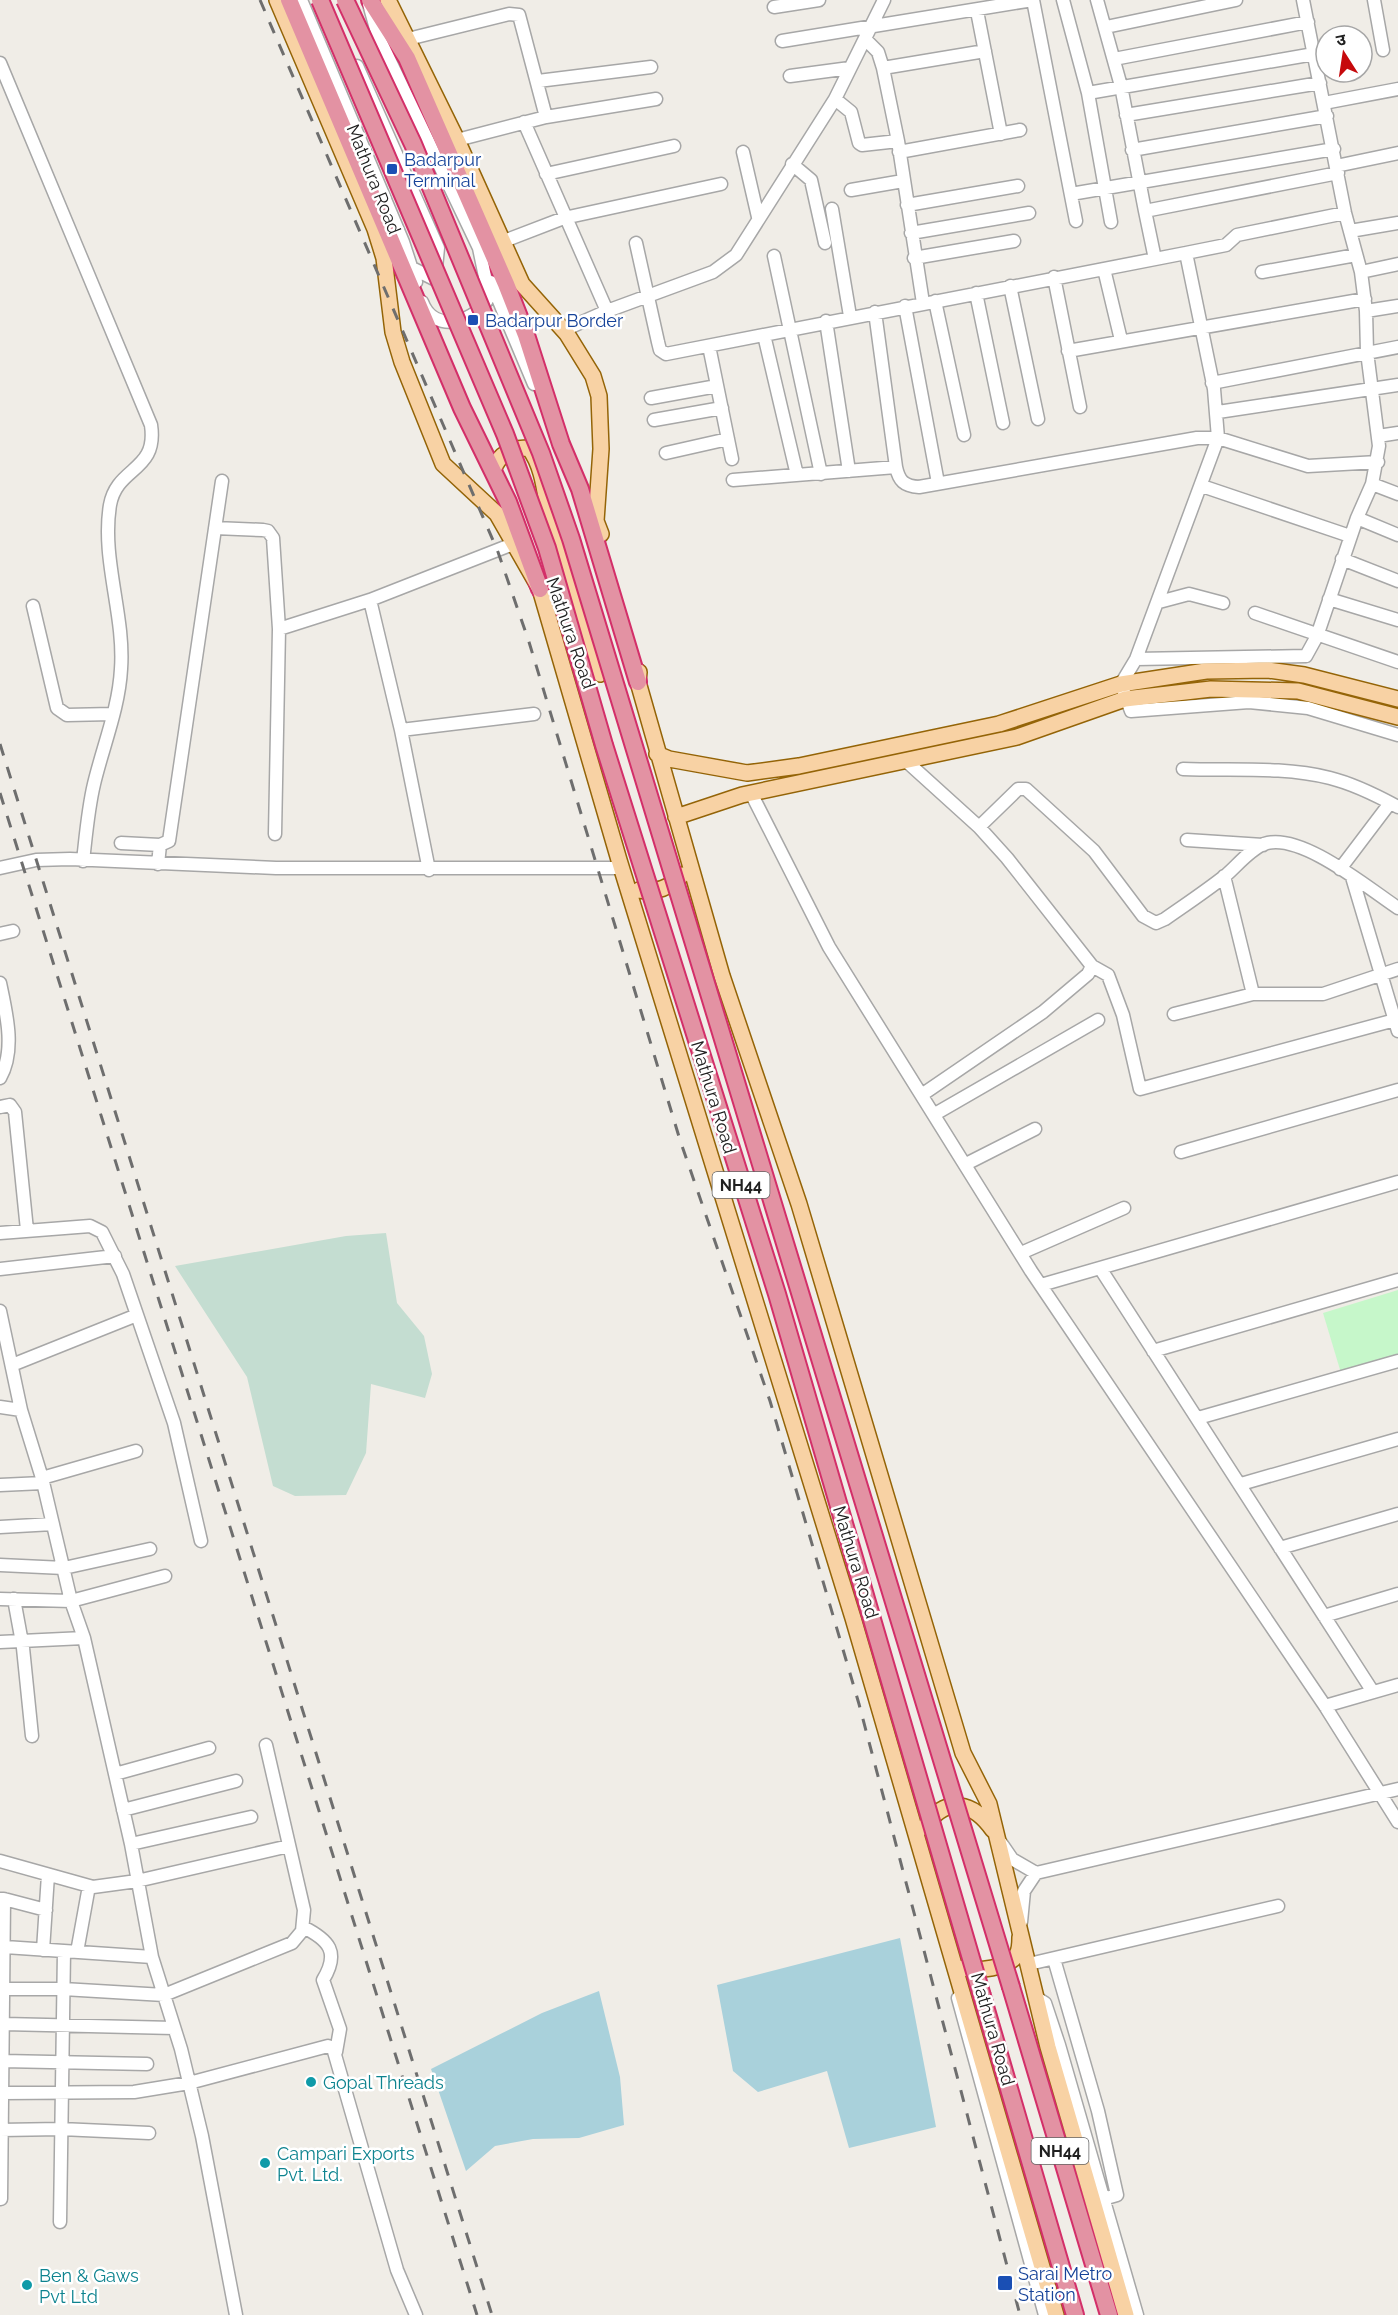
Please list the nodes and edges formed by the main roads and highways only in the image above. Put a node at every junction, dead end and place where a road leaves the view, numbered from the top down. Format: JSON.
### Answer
{"nodes":[{"id":1,"x":277,"y":0,"type":"edge"},
{"id":2,"x":289,"y":0,"type":"edge"},
{"id":3,"x":320,"y":0,"type":"edge"},
{"id":4,"x":345,"y":0,"type":"edge"},
{"id":5,"x":369,"y":0,"type":"edge"},
{"id":6,"x":388,"y":0,"type":"edge"},
{"id":7,"x":493,"y":470,"type":"junction"},
{"id":8,"x":540,"y":589,"type":"junction"},
{"id":9,"x":600,"y":674,"type":"junction"},
{"id":10,"x":635,"y":675,"type":"junction"},
{"id":11,"x":571,"y":693,"type":"junction"},
{"id":12,"x":1398,"y":699,"type":"edge"},
{"id":13,"x":1398,"y":717,"type":"edge"},
{"id":14,"x":657,"y":754,"type":"junction"},
{"id":15,"x":676,"y":817,"type":"junction"},
{"id":16,"x":688,"y":859,"type":"junction"},
{"id":17,"x":628,"y":886,"type":"junction"},
{"id":18,"x":997,"y":1836,"type":"junction"},
{"id":19,"x":919,"y":1847,"type":"junction"},
{"id":20,"x":1020,"y":1925,"type":"junction"},
{"id":21,"x":948,"y":1947,"type":"junction"},
{"id":22,"x":1056,"y":2315,"type":"edge"},
{"id":23,"x":1075,"y":2315,"type":"edge"},
{"id":24,"x":1108,"y":2315,"type":"edge"},
{"id":25,"x":1126,"y":2315,"type":"edge"}],
"edges":[{"from":1,"to":8,"type":"main road","name":"Mathura Road"},
{"from":2,"to":7,"type":"highway"},
{"from":3,"to":23,"type":"highway","name":"Mathura Road","number":"NH44","bridge":true},
{"from":4,"to":24,"type":"highway","name":"Mathura Road","number":"NH44","bridge":true},
{"from":5,"to":10,"type":"highway"},
{"from":6,"to":10,"type":"main road"},
{"from":7,"to":8,"type":"highway"},
{"from":7,"to":9,"type":"main road"},
{"from":8,"to":11,"type":"main road","name":"Mathura Road"},
{"from":9,"to":10,"type":"main road"},
{"from":9,"to":11,"type":"main road"},
{"from":10,"to":14,"type":"main road"},
{"from":11,"to":17,"type":"main road","name":"Mathura Road"},
{"from":12,"to":14,"type":"main road"},
{"from":13,"to":15,"type":"main road"},
{"from":14,"to":15,"type":"main road"},
{"from":15,"to":16,"type":"main road"},
{"from":16,"to":17,"type":"main road"},
{"from":16,"to":18,"type":"main road"},
{"from":17,"to":19,"type":"main road","name":"Mathura Road"},
{"from":18,"to":19,"type":"main road"},
{"from":18,"to":20,"type":"main road"},
{"from":19,"to":21,"type":"main road","name":"Mathura Road"},
{"from":20,"to":21,"type":"main road"},
{"from":20,"to":25,"type":"main road"},
{"from":21,"to":22,"type":"main road","name":"Mathura Road"}]}
